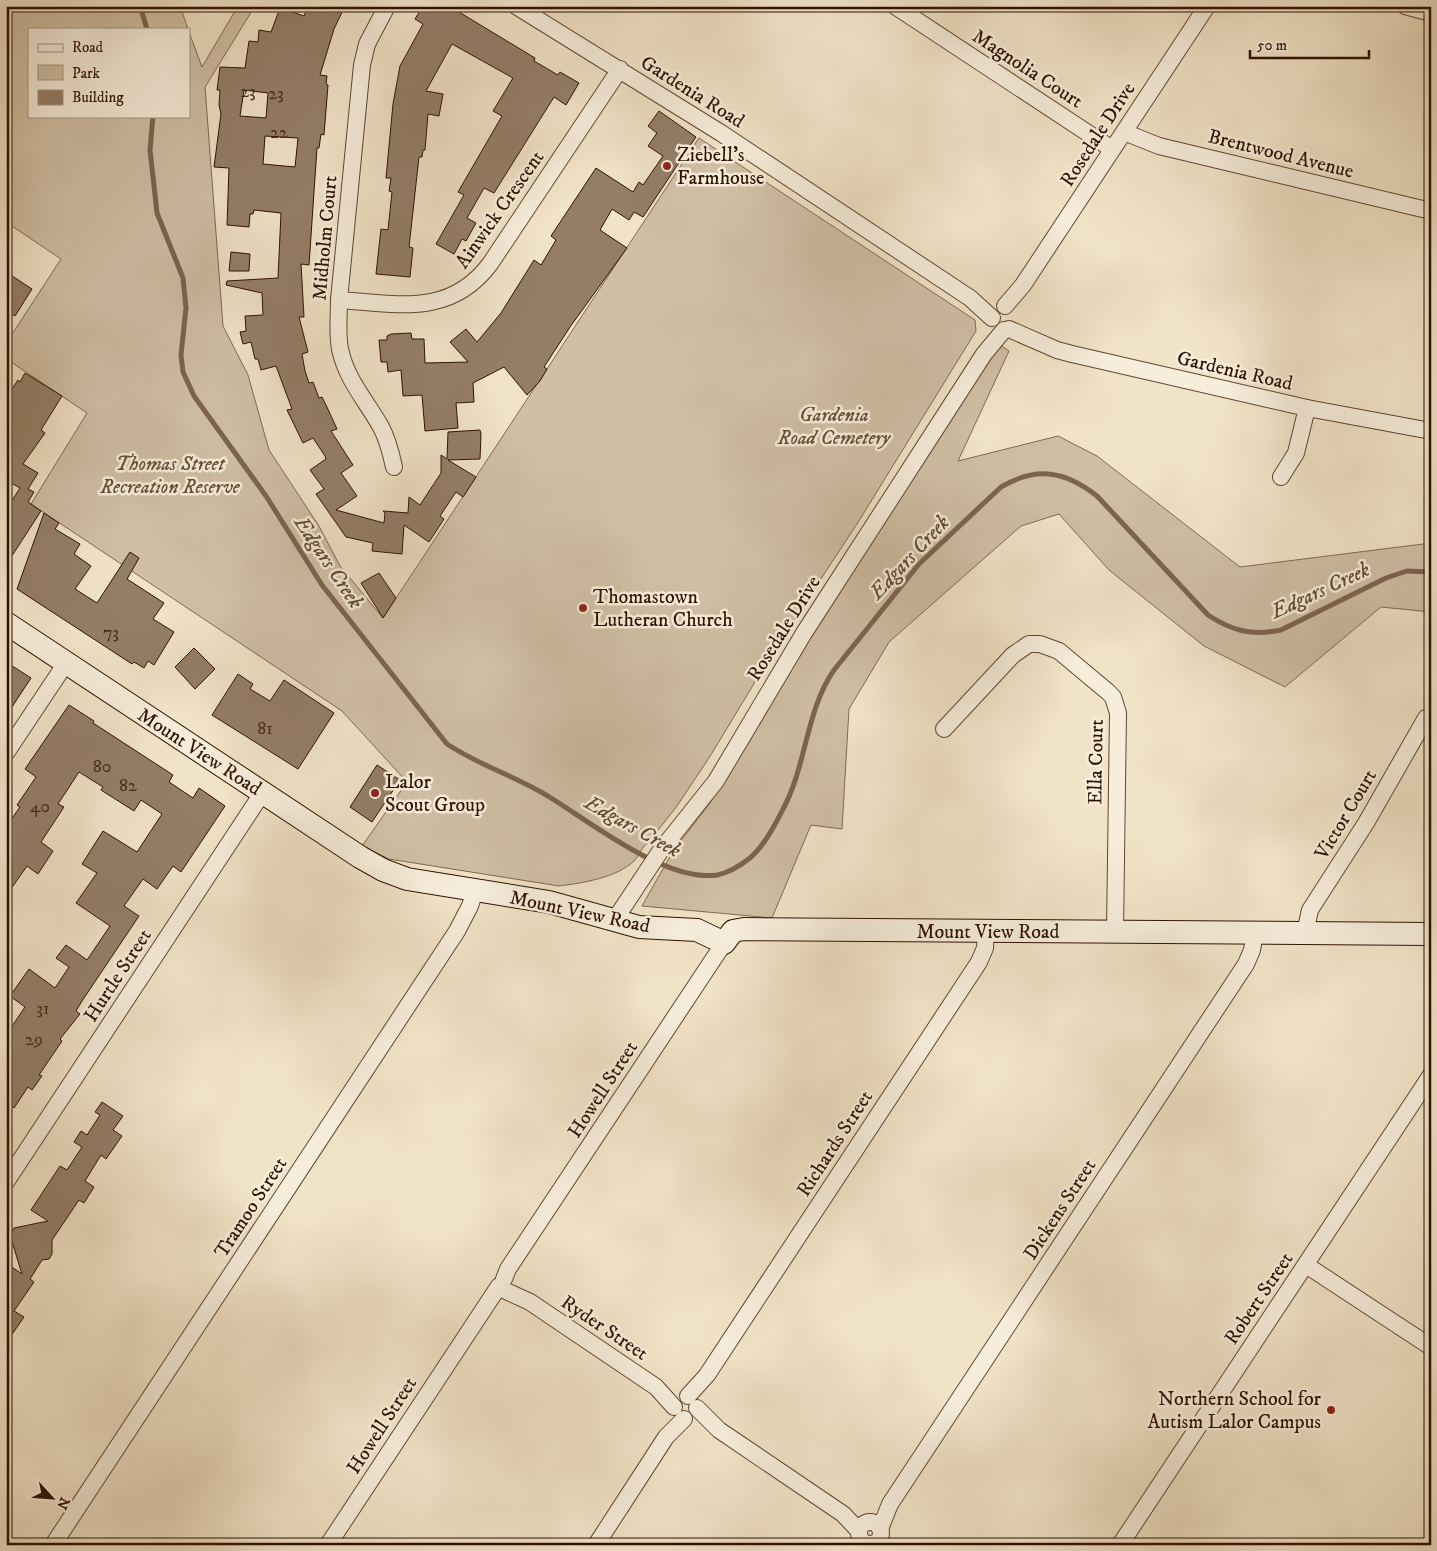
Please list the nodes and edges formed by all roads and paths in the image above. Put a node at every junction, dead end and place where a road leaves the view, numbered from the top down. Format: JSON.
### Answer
{"nodes":[{"id":1,"x":387,"y":6,"type":"edge"},
{"id":2,"x":516,"y":6,"type":"edge"},
{"id":3,"x":895,"y":6,"type":"edge"},
{"id":4,"x":1207,"y":6,"type":"edge"},
{"id":5,"x":1405,"y":6,"type":"edge"},
{"id":6,"x":1431,"y":13,"type":"edge"},
{"id":7,"x":620,"y":69,"type":"junction"},
{"id":8,"x":1124,"y":132,"type":"junction"},
{"id":9,"x":1112,"y":150,"type":"junction"},
{"id":10,"x":1431,"y":211,"type":"edge"},
{"id":11,"x":340,"y":300,"type":"junction"},
{"id":12,"x":1004,"y":318,"type":"junction"},
{"id":13,"x":1307,"y":408,"type":"junction"},
{"id":14,"x":1431,"y":431,"type":"edge"},
{"id":15,"x":394,"y":467,"type":"dead end"},
{"id":16,"x":1281,"y":477,"type":"dead end"},
{"id":17,"x":6,"y":623,"type":"edge"},
{"id":18,"x":66,"y":662,"type":"junction"},
{"id":19,"x":1426,"y":718,"type":"dead end"},
{"id":20,"x":944,"y":729,"type":"dead end"},
{"id":21,"x":6,"y":753,"type":"edge"},
{"id":22,"x":263,"y":792,"type":"junction"},
{"id":23,"x":475,"y":890,"type":"junction"},
{"id":24,"x":614,"y":921,"type":"junction"},
{"id":25,"x":986,"y":931,"type":"junction"},
{"id":26,"x":1115,"y":931,"type":"junction"},
{"id":27,"x":1255,"y":932,"type":"junction"},
{"id":28,"x":1305,"y":933,"type":"junction"},
{"id":29,"x":1431,"y":934,"type":"edge"},
{"id":30,"x":724,"y":943,"type":"junction"},
{"id":31,"x":1431,"y":1075,"type":"edge"},
{"id":32,"x":6,"y":1182,"type":"edge"},
{"id":33,"x":1306,"y":1265,"type":"junction"},
{"id":34,"x":506,"y":1285,"type":"junction"},
{"id":35,"x":1431,"y":1347,"type":"edge"},
{"id":36,"x":686,"y":1407,"type":"junction"},
{"id":37,"x":872,"y":1537,"type":"edge"},
{"id":38,"x":53,"y":1545,"type":"edge"},
{"id":39,"x":328,"y":1545,"type":"edge"},
{"id":40,"x":596,"y":1545,"type":"edge"},
{"id":41,"x":1120,"y":1545,"type":"edge"}],
"edges":[{"from":1,"to":11,"type":"street","name":"Midholm Court"},
{"from":2,"to":7,"type":"street","name":"Gardenia Road"},
{"from":3,"to":9,"type":"street","name":"Magnolia Court"},
{"from":4,"to":8,"type":"street","name":"Rosedale Drive"},
{"from":5,"to":6,"type":"street"},
{"from":7,"to":11,"type":"street","name":"Ainwick Crescent"},
{"from":7,"to":12,"type":"street","name":"Gardenia Road"},
{"from":8,"to":9,"type":"street","name":"Rosedale Drive"},
{"from":8,"to":10,"type":"street","name":"Brentwood Avenue"},
{"from":9,"to":12,"type":"street","name":"Rosedale Drive"},
{"from":11,"to":15,"type":"street","name":"Midholm Court"},
{"from":12,"to":13,"type":"street","name":"Gardenia Road"},
{"from":12,"to":24,"type":"street","name":"Rosedale Drive"},
{"from":13,"to":14,"type":"street","name":"Gardenia Road"},
{"from":13,"to":16,"type":"street"},
{"from":17,"to":18,"type":"street","name":"Mount View Road"},
{"from":18,"to":21,"type":"street"},
{"from":18,"to":22,"type":"street","name":"Mount View Road"},
{"from":19,"to":28,"type":"street","name":"Victor Court"},
{"from":20,"to":26,"type":"street","name":"Ella Court"},
{"from":22,"to":23,"type":"street","name":"Mount View Road"},
{"from":22,"to":32,"type":"street","name":"Hurtle Street"},
{"from":23,"to":24,"type":"street","name":"Mount View Road"},
{"from":23,"to":38,"type":"street","name":"Tramoo Street"},
{"from":24,"to":30,"type":"street","name":"Mount View Road"},
{"from":25,"to":26,"type":"street","name":"Mount View Road"},
{"from":25,"to":30,"type":"street","name":"Mount View Road"},
{"from":25,"to":36,"type":"street","name":"Richards Street"},
{"from":26,"to":27,"type":"street","name":"Mount View Road"},
{"from":27,"to":28,"type":"street","name":"Mount View Road"},
{"from":27,"to":37,"type":"street","name":"Dickens Street"},
{"from":28,"to":29,"type":"street","name":"Mount View Road"},
{"from":30,"to":34,"type":"street","name":"Howell Street"},
{"from":31,"to":33,"type":"street","name":"Robert Street"},
{"from":33,"to":35,"type":"street"},
{"from":33,"to":41,"type":"street","name":"Robert Street"},
{"from":34,"to":36,"type":"street","name":"Ryder Street"},
{"from":34,"to":39,"type":"street","name":"Howell Street"},
{"from":36,"to":37,"type":"street","name":"Ryder Street"},
{"from":36,"to":40,"type":"street","name":"Richards Street"}]}
